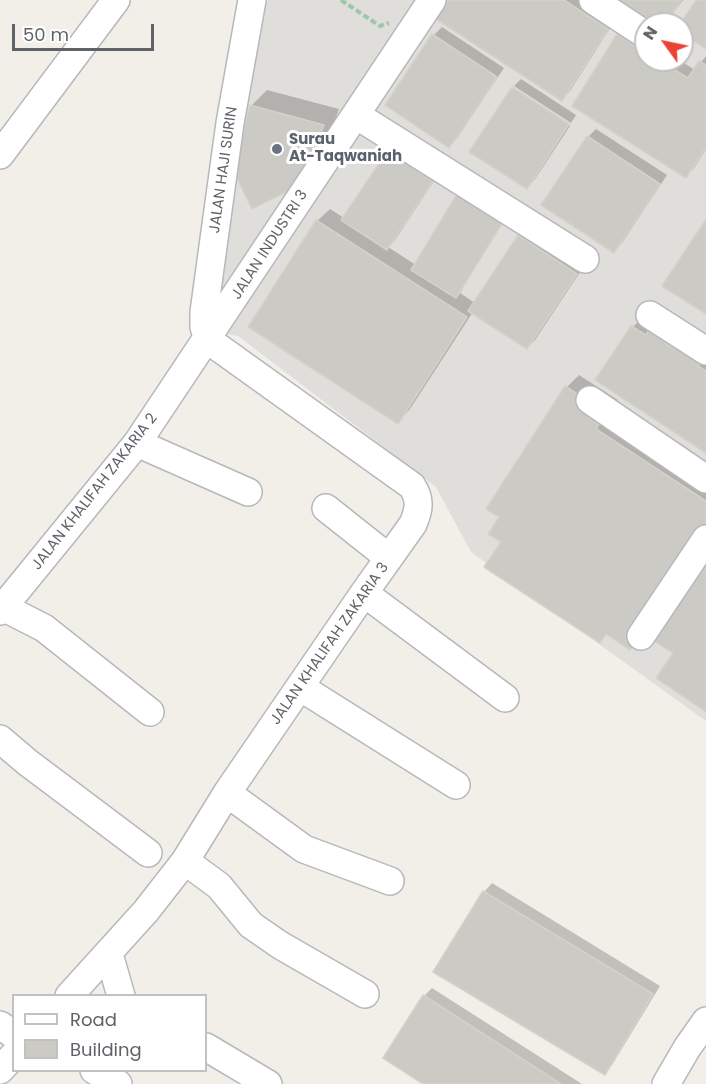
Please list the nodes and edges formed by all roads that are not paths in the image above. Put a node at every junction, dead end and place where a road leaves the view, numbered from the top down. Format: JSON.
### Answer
{"nodes":[{"id":1,"x":116,"y":0,"type":"edge"},
{"id":2,"x":252,"y":0,"type":"edge"},
{"id":3,"x":432,"y":0,"type":"edge"},
{"id":4,"x":593,"y":0,"type":"edge"},
{"id":5,"x":634,"y":27,"type":"edge"},
{"id":6,"x":356,"y":115,"type":"junction"},
{"id":7,"x":0,"y":155,"type":"edge"},
{"id":8,"x":585,"y":259,"type":"dead end"},
{"id":9,"x":650,"y":315,"type":"dead end"},
{"id":10,"x":208,"y":340,"type":"junction"},
{"id":11,"x":706,"y":351,"type":"edge"},
{"id":12,"x":590,"y":400,"type":"dead end"},
{"id":13,"x":137,"y":443,"type":"junction"},
{"id":14,"x":706,"y":479,"type":"edge"},
{"id":15,"x":248,"y":492,"type":"dead end"},
{"id":16,"x":326,"y":508,"type":"dead end"},
{"id":17,"x":706,"y":539,"type":"edge"},
{"id":18,"x":389,"y":558,"type":"junction"},
{"id":19,"x":364,"y":593,"type":"junction"},
{"id":20,"x":2,"y":609,"type":"edge"},
{"id":21,"x":641,"y":636,"type":"dead end"},
{"id":22,"x":300,"y":687,"type":"junction"},
{"id":23,"x":504,"y":698,"type":"dead end"},
{"id":24,"x":150,"y":712,"type":"dead end"},
{"id":25,"x":0,"y":740,"type":"edge"},
{"id":26,"x":456,"y":785,"type":"dead end"},
{"id":27,"x":227,"y":794,"type":"junction"},
{"id":28,"x":148,"y":853,"type":"dead end"},
{"id":29,"x":185,"y":861,"type":"junction"},
{"id":30,"x":390,"y":881,"type":"dead end"},
{"id":31,"x":109,"y":954,"type":"junction"},
{"id":32,"x":71,"y":994,"type":"edge"},
{"id":33,"x":120,"y":994,"type":"edge"},
{"id":34,"x":365,"y":994,"type":"dead end"},
{"id":35,"x":706,"y":1021,"type":"edge"},
{"id":36,"x":207,"y":1048,"type":"edge"},
{"id":37,"x":12,"y":1057,"type":"edge"},
{"id":38,"x":0,"y":1070,"type":"edge"},
{"id":39,"x":96,"y":1072,"type":"edge"},
{"id":40,"x":118,"y":1084,"type":"edge"},
{"id":41,"x":268,"y":1084,"type":"edge"},
{"id":42,"x":666,"y":1084,"type":"edge"}],
"edges":[{"from":1,"to":7,"type":"street"},
{"from":2,"to":10,"type":"street","name":"JALAN HAJI SURIN"},
{"from":3,"to":6,"type":"street","name":"JALAN INDUSTRI 3"},
{"from":4,"to":5,"type":"street"},
{"from":6,"to":8,"type":"street"},
{"from":6,"to":10,"type":"street","name":"JALAN INDUSTRI 3"},
{"from":9,"to":11,"type":"street"},
{"from":10,"to":13,"type":"street","name":"JALAN KHALIFAH ZAKARIA 2"},
{"from":10,"to":18,"type":"street","name":"JALAN KHALIFAH ZAKARIA 3"},
{"from":12,"to":14,"type":"street"},
{"from":13,"to":15,"type":"street"},
{"from":13,"to":20,"type":"street","name":"JALAN KHALIFAH ZAKARIA 2"},
{"from":16,"to":18,"type":"street"},
{"from":17,"to":21,"type":"street"},
{"from":18,"to":19,"type":"street","name":"JALAN KHALIFAH ZAKARIA 3"},
{"from":19,"to":22,"type":"street","name":"JALAN KHALIFAH ZAKARIA 3"},
{"from":19,"to":23,"type":"street"},
{"from":20,"to":24,"type":"street"},
{"from":22,"to":26,"type":"street"},
{"from":22,"to":27,"type":"street","name":"JALAN KHALIFAH ZAKARIA 3"},
{"from":25,"to":28,"type":"street"},
{"from":27,"to":29,"type":"street","name":"JALAN KHALIFAH ZAKARIA 3"},
{"from":27,"to":30,"type":"street"},
{"from":29,"to":31,"type":"street","name":"JALAN KHALIFAH ZAKARIA 3"},
{"from":29,"to":34,"type":"street"},
{"from":31,"to":32,"type":"street","name":"JALAN KHALIFAH ZAKARIA 3"},
{"from":31,"to":33,"type":"street"},
{"from":35,"to":42,"type":"street"},
{"from":36,"to":41,"type":"street"},
{"from":37,"to":38,"type":"street"},
{"from":39,"to":40,"type":"street"}]}
